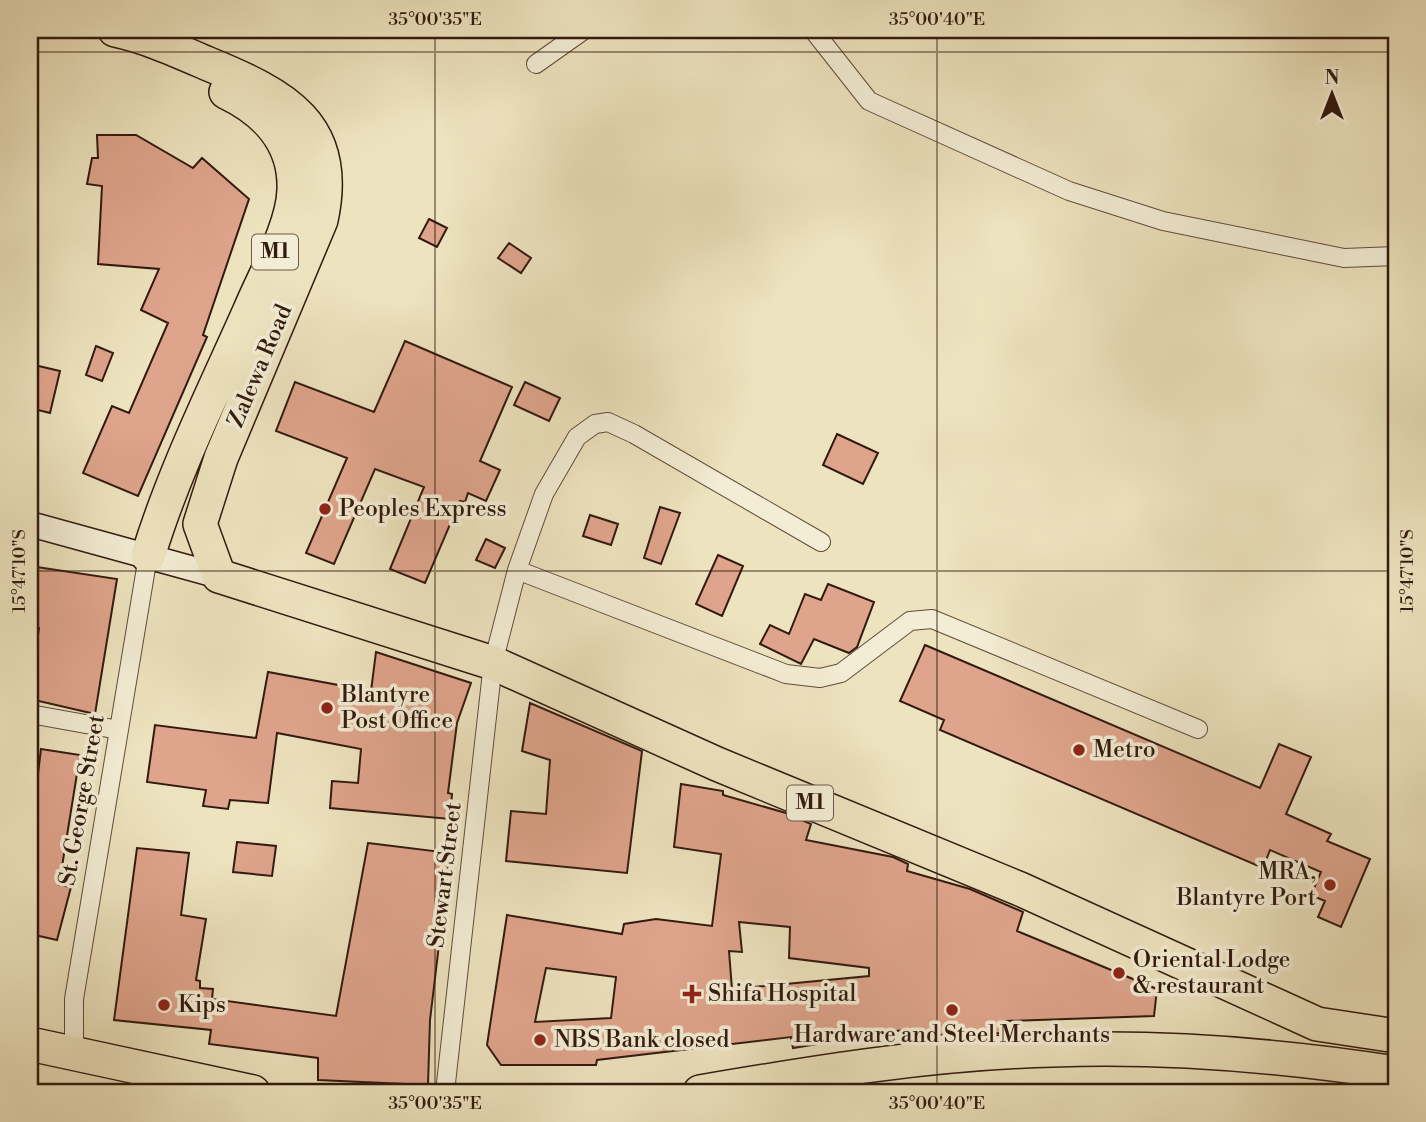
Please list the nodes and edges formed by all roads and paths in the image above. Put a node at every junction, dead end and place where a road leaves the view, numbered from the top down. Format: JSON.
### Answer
{"nodes":[{"id":1,"x":105,"y":30,"type":"edge"},
{"id":2,"x":115,"y":30,"type":"edge"},
{"id":3,"x":584,"y":30,"type":"edge"},
{"id":4,"x":813,"y":30,"type":"edge"},
{"id":5,"x":536,"y":64,"type":"dead end"},
{"id":6,"x":1396,"y":256,"type":"edge"},
{"id":7,"x":30,"y":524,"type":"edge"},
{"id":8,"x":821,"y":542,"type":"dead end"},
{"id":9,"x":148,"y":556,"type":"junction"},
{"id":10,"x":517,"y":570,"type":"junction"},
{"id":11,"x":219,"y":576,"type":"junction"},
{"id":12,"x":494,"y":663,"type":"junction"},
{"id":13,"x":30,"y":714,"type":"edge"},
{"id":14,"x":119,"y":730,"type":"junction"},
{"id":15,"x":1198,"y":730,"type":"dead end"},
{"id":16,"x":1396,"y":1036,"type":"edge"},
{"id":17,"x":30,"y":1044,"type":"edge"},
{"id":18,"x":74,"y":1054,"type":"junction"},
{"id":19,"x":1396,"y":1073,"type":"edge"},
{"id":20,"x":253,"y":1092,"type":"edge"},
{"id":21,"x":445,"y":1092,"type":"edge"},
{"id":22,"x":700,"y":1092,"type":"edge"}],
"edges":[{"from":1,"to":9,"type":"highway","name":"Zalewa Road","number":"M1"},
{"from":2,"to":11,"type":"highway","name":"Zalewa Road","number":"M1"},
{"from":3,"to":5,"type":"street"},
{"from":4,"to":6,"type":"street"},
{"from":7,"to":9,"type":"street"},
{"from":8,"to":10,"type":"street","name":"Stewart Street"},
{"from":9,"to":11,"type":"street"},
{"from":9,"to":14,"type":"street","name":"St. George Street"},
{"from":10,"to":12,"type":"street","name":"Stewart Street"},
{"from":10,"to":15,"type":"street"},
{"from":11,"to":12,"type":"highway","number":"M1"},
{"from":12,"to":16,"type":"highway","number":"M1"},
{"from":12,"to":21,"type":"street","name":"Stewart Street"},
{"from":13,"to":14,"type":"street"},
{"from":14,"to":18,"type":"street","name":"St. George Street"},
{"from":17,"to":18,"type":"highway"},
{"from":18,"to":20,"type":"highway"},
{"from":19,"to":22,"type":"highway"}]}
